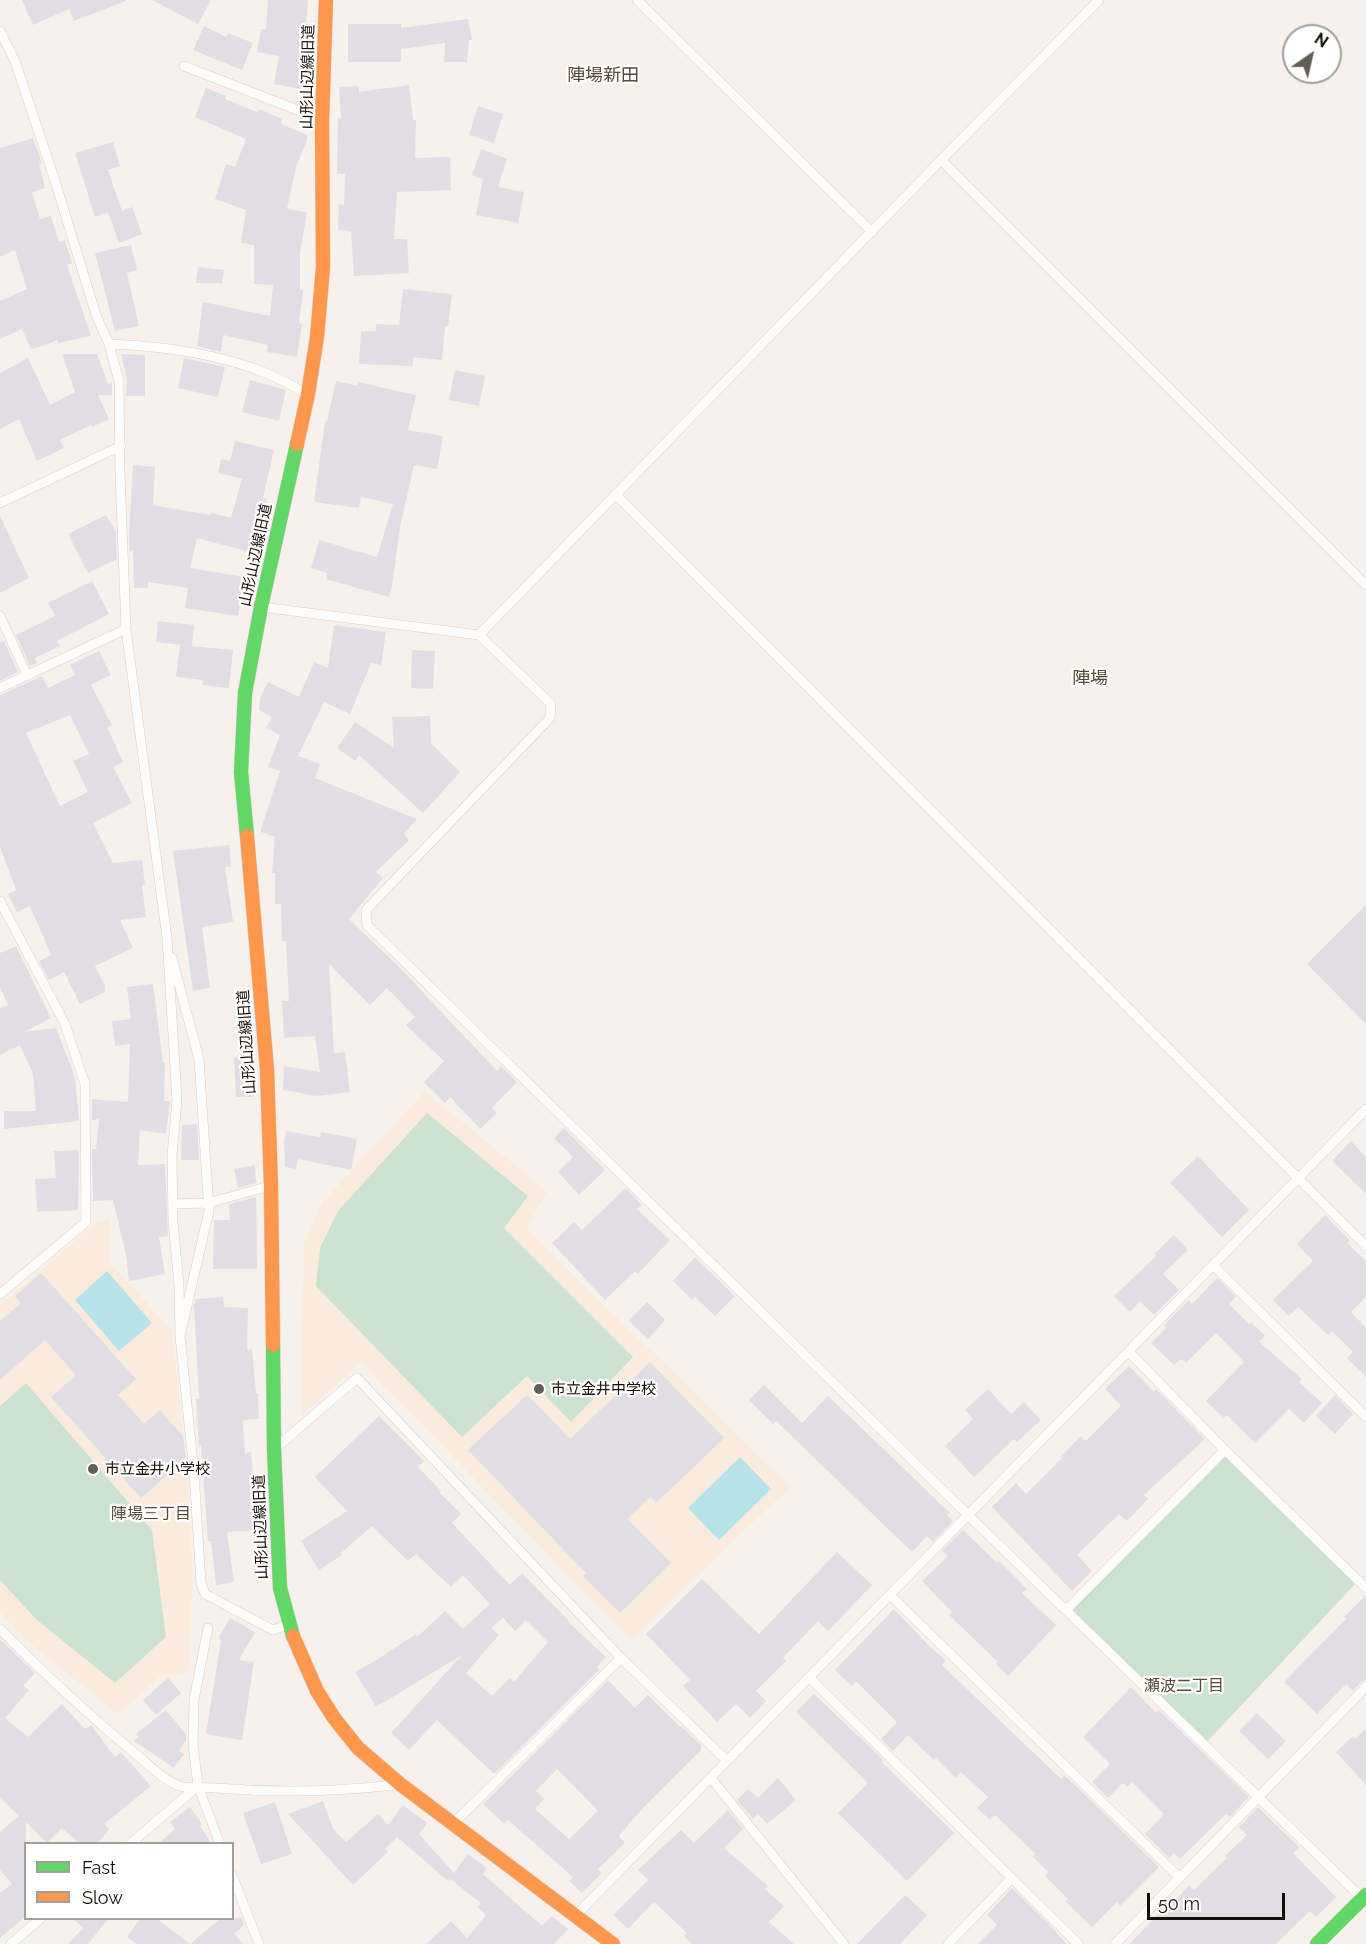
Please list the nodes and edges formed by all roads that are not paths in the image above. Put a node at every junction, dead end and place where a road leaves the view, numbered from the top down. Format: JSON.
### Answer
{"nodes":[{"id":1,"x":326,"y":0,"type":"edge"},
{"id":2,"x":637,"y":0,"type":"edge"},
{"id":3,"x":1099,"y":0,"type":"edge"},
{"id":4,"x":0,"y":31,"type":"edge"},
{"id":5,"x":184,"y":66,"type":"dead end"},
{"id":6,"x":322,"y":120,"type":"junction"},
{"id":7,"x":941,"y":160,"type":"junction"},
{"id":8,"x":872,"y":232,"type":"junction"},
{"id":9,"x":109,"y":344,"type":"junction"},
{"id":10,"x":308,"y":394,"type":"junction"},
{"id":11,"x":121,"y":446,"type":"junction"},
{"id":12,"x":616,"y":495,"type":"junction"},
{"id":13,"x":0,"y":503,"type":"edge"},
{"id":14,"x":1366,"y":585,"type":"edge"},
{"id":15,"x":261,"y":607,"type":"junction"},
{"id":16,"x":0,"y":616,"type":"edge"},
{"id":17,"x":126,"y":629,"type":"junction"},
{"id":18,"x":479,"y":635,"type":"junction"},
{"id":19,"x":27,"y":675,"type":"junction"},
{"id":20,"x":0,"y":688,"type":"edge"},
{"id":21,"x":0,"y":901,"type":"edge"},
{"id":22,"x":167,"y":938,"type":"junction"},
{"id":23,"x":1366,"y":1109,"type":"edge"},
{"id":24,"x":1298,"y":1179,"type":"junction"},
{"id":25,"x":271,"y":1186,"type":"junction"},
{"id":26,"x":208,"y":1203,"type":"junction"},
{"id":27,"x":173,"y":1204,"type":"junction"},
{"id":28,"x":1366,"y":1246,"type":"edge"},
{"id":29,"x":1214,"y":1266,"type":"junction"},
{"id":30,"x":0,"y":1294,"type":"edge"},
{"id":31,"x":180,"y":1336,"type":"junction"},
{"id":32,"x":1129,"y":1352,"type":"junction"},
{"id":33,"x":1366,"y":1417,"type":"edge"},
{"id":34,"x":274,"y":1449,"type":"junction"},
{"id":35,"x":1225,"y":1450,"type":"junction"},
{"id":36,"x":968,"y":1515,"type":"junction"},
{"id":37,"x":1366,"y":1588,"type":"edge"},
{"id":38,"x":890,"y":1595,"type":"junction"},
{"id":39,"x":1067,"y":1609,"type":"junction"},
{"id":40,"x":289,"y":1624,"type":"junction"},
{"id":41,"x":208,"y":1628,"type":"dead end"},
{"id":42,"x":0,"y":1629,"type":"edge"},
{"id":43,"x":621,"y":1658,"type":"junction"},
{"id":44,"x":810,"y":1678,"type":"junction"},
{"id":45,"x":1366,"y":1687,"type":"edge"},
{"id":46,"x":727,"y":1761,"type":"junction"},
{"id":47,"x":711,"y":1778,"type":"junction"},
{"id":48,"x":400,"y":1784,"type":"junction"},
{"id":49,"x":198,"y":1786,"type":"junction"},
{"id":50,"x":1259,"y":1797,"type":"junction"},
{"id":51,"x":453,"y":1823,"type":"junction"},
{"id":52,"x":132,"y":1842,"type":"edge"},
{"id":53,"x":219,"y":1842,"type":"edge"},
{"id":54,"x":1012,"y":1878,"type":"junction"},
{"id":55,"x":1180,"y":1878,"type":"junction"},
{"id":56,"x":234,"y":1880,"type":"edge"},
{"id":57,"x":1365,"y":1898,"type":"edge"},
{"id":58,"x":576,"y":1916,"type":"junction"},
{"id":59,"x":39,"y":1920,"type":"edge"},
{"id":60,"x":11,"y":1944,"type":"edge"},
{"id":61,"x":259,"y":1944,"type":"edge"},
{"id":62,"x":613,"y":1944,"type":"edge"},
{"id":63,"x":844,"y":1944,"type":"edge"},
{"id":64,"x":948,"y":1944,"type":"edge"},
{"id":65,"x":1078,"y":1944,"type":"edge"},
{"id":66,"x":1115,"y":1944,"type":"edge"},
{"id":67,"x":1317,"y":1944,"type":"edge"}],
"edges":[{"from":1,"to":6,"type":"street","name":"山形山辺線旧道"},
{"from":2,"to":8,"type":"lane"},
{"from":3,"to":7,"type":"lane"},
{"from":4,"to":9,"type":"lane"},
{"from":5,"to":6,"type":"lane"},
{"from":6,"to":10,"type":"street","name":"山形山辺線旧道"},
{"from":7,"to":8,"type":"lane"},
{"from":7,"to":14,"type":"lane"},
{"from":8,"to":12,"type":"lane"},
{"from":9,"to":10,"type":"lane"},
{"from":9,"to":11,"type":"lane"},
{"from":10,"to":15,"type":"street","name":"山形山辺線旧道"},
{"from":11,"to":13,"type":"lane"},
{"from":11,"to":17,"type":"lane"},
{"from":12,"to":18,"type":"lane"},
{"from":12,"to":24,"type":"lane"},
{"from":15,"to":18,"type":"lane"},
{"from":15,"to":25,"type":"street","name":"山形山辺線旧道"},
{"from":16,"to":19,"type":"lane"},
{"from":17,"to":19,"type":"lane"},
{"from":17,"to":22,"type":"lane"},
{"from":18,"to":36,"type":"lane"},
{"from":19,"to":20,"type":"lane"},
{"from":21,"to":30,"type":"lane"},
{"from":22,"to":26,"type":"lane"},
{"from":22,"to":27,"type":"lane"},
{"from":23,"to":24,"type":"lane"},
{"from":24,"to":28,"type":"lane"},
{"from":24,"to":29,"type":"lane"},
{"from":25,"to":26,"type":"lane"},
{"from":25,"to":34,"type":"street","name":"山形山辺線旧道"},
{"from":26,"to":27,"type":"lane"},
{"from":26,"to":31,"type":"lane"},
{"from":27,"to":31,"type":"lane"},
{"from":29,"to":32,"type":"lane"},
{"from":29,"to":33,"type":"lane"},
{"from":31,"to":40,"type":"lane"},
{"from":32,"to":35,"type":"lane"},
{"from":32,"to":36,"type":"lane"},
{"from":34,"to":40,"type":"street","name":"山形山辺線旧道"},
{"from":34,"to":43,"type":"lane"},
{"from":35,"to":37,"type":"lane"},
{"from":35,"to":39,"type":"lane"},
{"from":36,"to":38,"type":"lane"},
{"from":36,"to":39,"type":"lane"},
{"from":38,"to":44,"type":"lane"},
{"from":38,"to":55,"type":"lane"},
{"from":39,"to":50,"type":"lane"},
{"from":40,"to":48,"type":"street","name":"山形山辺線旧道"},
{"from":41,"to":49,"type":"lane"},
{"from":42,"to":49,"type":"lane"},
{"from":43,"to":46,"type":"lane"},
{"from":43,"to":51,"type":"lane"},
{"from":44,"to":46,"type":"lane"},
{"from":44,"to":54,"type":"lane"},
{"from":45,"to":50,"type":"lane"},
{"from":46,"to":47,"type":"lane"},
{"from":47,"to":58,"type":"lane"},
{"from":47,"to":63,"type":"lane"},
{"from":48,"to":49,"type":"lane"},
{"from":48,"to":51,"type":"street","name":"山形山辺線旧道"},
{"from":49,"to":52,"type":"lane"},
{"from":49,"to":53,"type":"lane"},
{"from":50,"to":55,"type":"lane"},
{"from":50,"to":57,"type":"lane"},
{"from":51,"to":58,"type":"street","name":"山形山辺線旧道"},
{"from":54,"to":64,"type":"lane"},
{"from":54,"to":65,"type":"lane"},
{"from":55,"to":66,"type":"lane"},
{"from":56,"to":61,"type":"lane"},
{"from":57,"to":67,"type":"street"},
{"from":58,"to":62,"type":"street","name":"山形山辺線旧道"},
{"from":59,"to":60,"type":"lane"}]}
